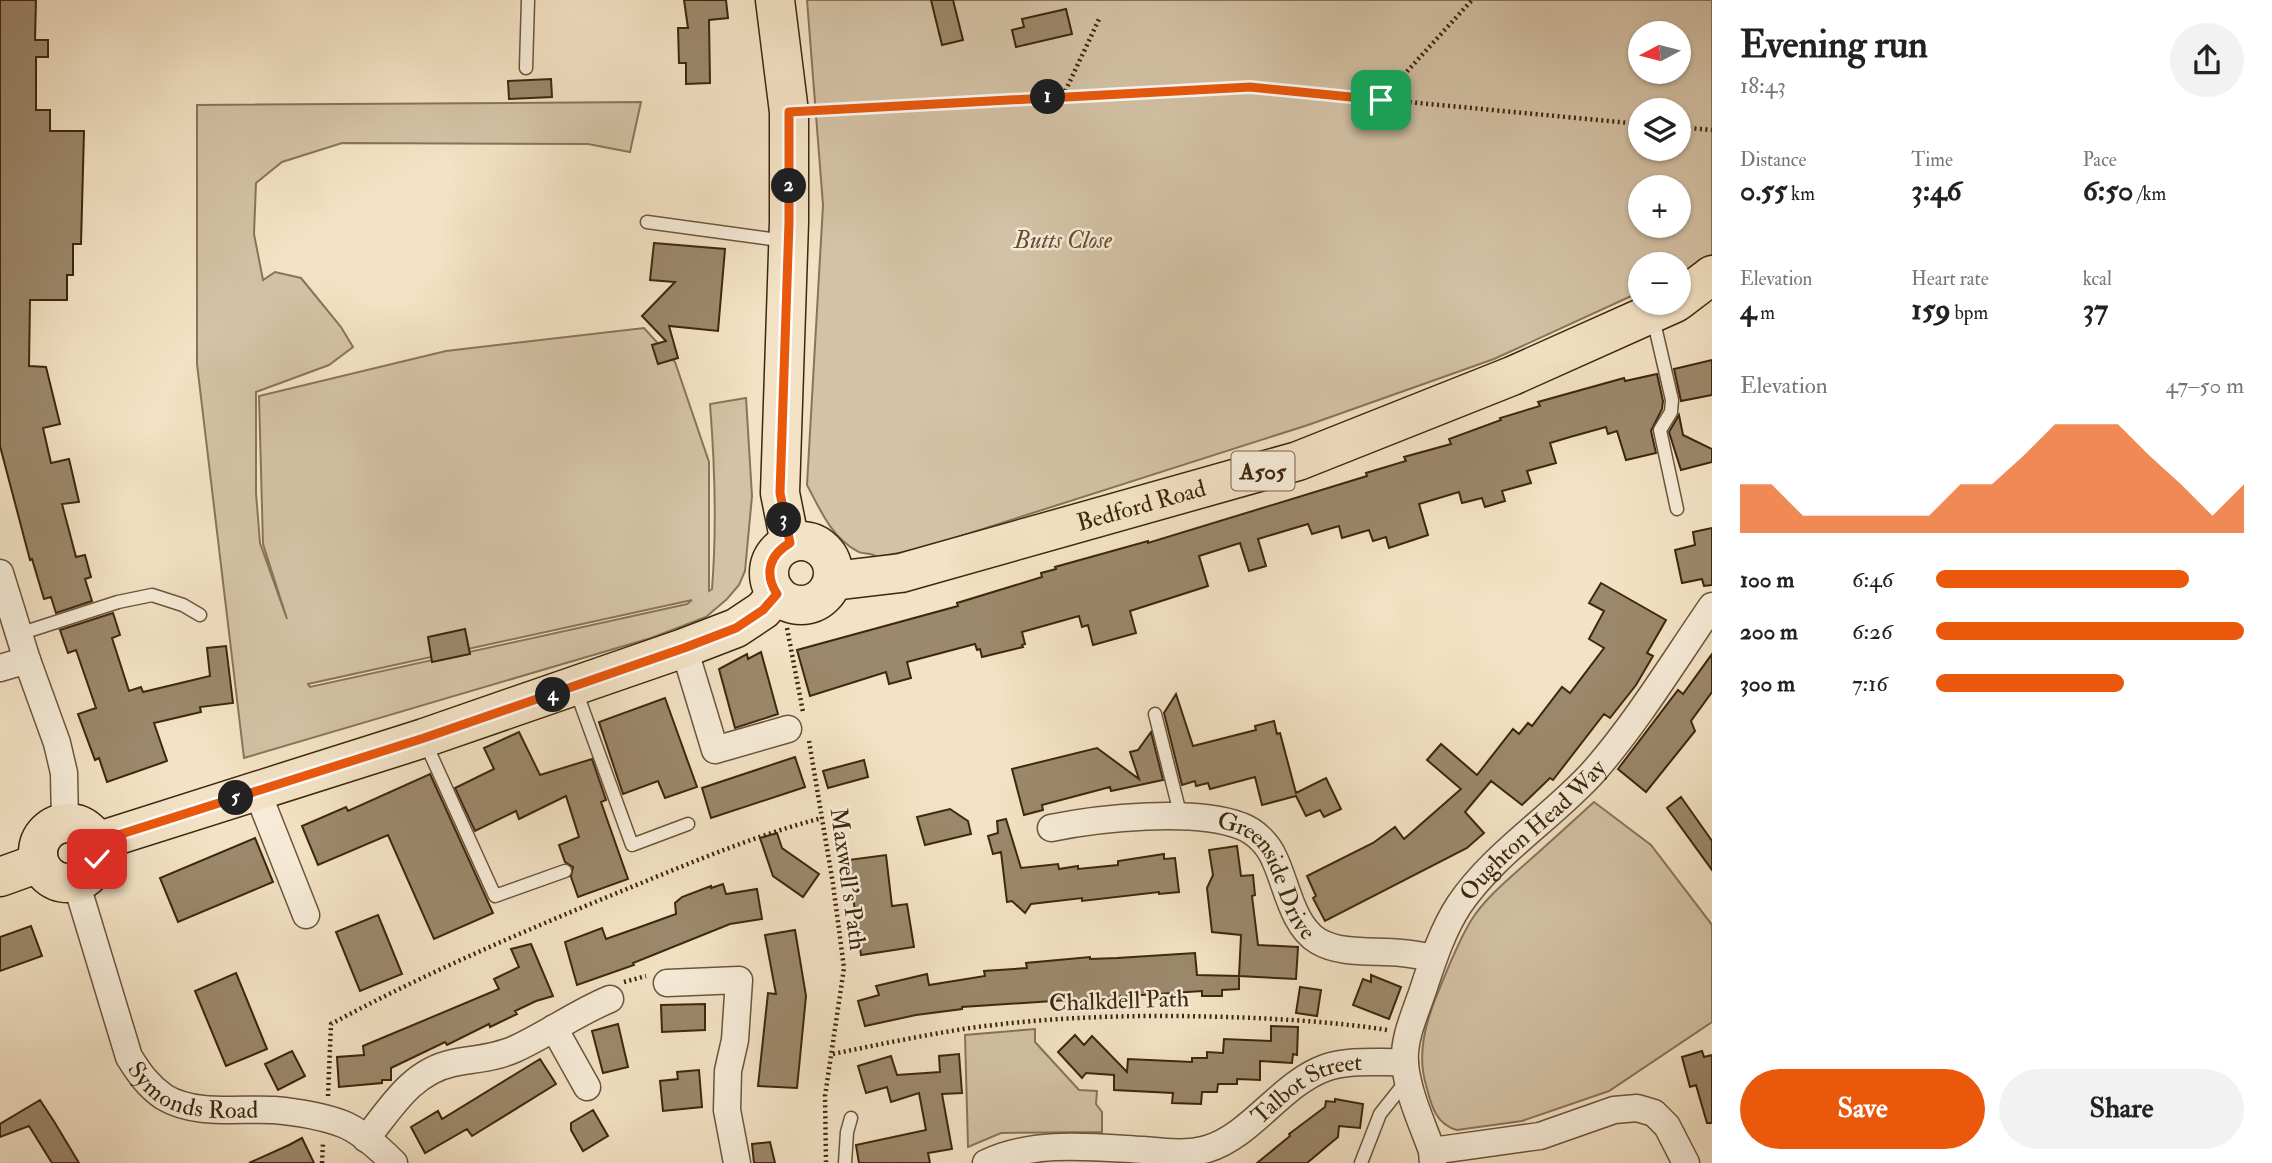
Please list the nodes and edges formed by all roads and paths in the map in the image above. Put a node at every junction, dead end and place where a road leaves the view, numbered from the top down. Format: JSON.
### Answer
{"nodes":[{"id":1,"x":528,"y":0,"type":"edge"},
{"id":2,"x":775,"y":0,"type":"edge"},
{"id":3,"x":1472,"y":0,"type":"edge"},
{"id":4,"x":1100,"y":17,"type":"dead end"},
{"id":5,"x":526,"y":68,"type":"dead end"},
{"id":6,"x":1063,"y":96,"type":"junction"},
{"id":7,"x":1381,"y":100,"type":"junction"},
{"id":8,"x":789,"y":112,"type":"junction"},
{"id":9,"x":1628,"y":123,"type":"edge"},
{"id":10,"x":1691,"y":128,"type":"edge"},
{"id":11,"x":1712,"y":130,"type":"edge"},
{"id":12,"x":647,"y":222,"type":"dead end"},
{"id":13,"x":788,"y":241,"type":"junction"},
{"id":14,"x":1712,"y":275,"type":"edge"},
{"id":15,"x":1691,"y":293,"type":"edge"},
{"id":16,"x":1650,"y":315,"type":"edge"},
{"id":17,"x":1679,"y":315,"type":"edge"},
{"id":18,"x":1677,"y":509,"type":"dead end"},
{"id":19,"x":790,"y":543,"type":"junction"},
{"id":20,"x":0,"y":573,"type":"edge"},
{"id":21,"x":833,"y":581,"type":"junction"},
{"id":22,"x":782,"y":598,"type":"junction"},
{"id":23,"x":1712,"y":606,"type":"edge"},
{"id":24,"x":200,"y":615,"type":"dead end"},
{"id":25,"x":19,"y":635,"type":"junction"},
{"id":26,"x":684,"y":648,"type":"junction"},
{"id":27,"x":27,"y":660,"type":"junction"},
{"id":28,"x":0,"y":668,"type":"edge"},
{"id":29,"x":575,"y":687,"type":"junction"},
{"id":30,"x":1154,"y":714,"type":"dead end"},
{"id":31,"x":800,"y":727,"type":"junction"},
{"id":32,"x":424,"y":738,"type":"junction"},
{"id":33,"x":257,"y":791,"type":"junction"},
{"id":34,"x":822,"y":818,"type":"junction"},
{"id":35,"x":1181,"y":818,"type":"junction"},
{"id":36,"x":688,"y":824,"type":"dead end"},
{"id":37,"x":1051,"y":828,"type":"dead end"},
{"id":38,"x":80,"y":833,"type":"junction"},
{"id":39,"x":39,"y":863,"type":"junction"},
{"id":40,"x":565,"y":871,"type":"dead end"},
{"id":41,"x":0,"y":877,"type":"edge"},
{"id":42,"x":76,"y":882,"type":"junction"},
{"id":43,"x":306,"y":915,"type":"dead end"},
{"id":44,"x":1433,"y":958,"type":"junction"},
{"id":45,"x":667,"y":983,"type":"joint"},
{"id":46,"x":610,"y":999,"type":"joint"},
{"id":47,"x":555,"y":1028,"type":"junction"},
{"id":48,"x":1408,"y":1034,"type":"junction"},
{"id":49,"x":833,"y":1054,"type":"junction"},
{"id":50,"x":1406,"y":1071,"type":"junction"},
{"id":51,"x":587,"y":1087,"type":"dead end"},
{"id":52,"x":851,"y":1118,"type":"dead end"},
{"id":53,"x":328,"y":1119,"type":"junction"},
{"id":54,"x":366,"y":1139,"type":"junction"},
{"id":55,"x":1432,"y":1157,"type":"edge"},
{"id":56,"x":1179,"y":1158,"type":"edge"},
{"id":57,"x":322,"y":1163,"type":"edge"},
{"id":58,"x":394,"y":1163,"type":"edge"},
{"id":59,"x":737,"y":1163,"type":"edge"},
{"id":60,"x":826,"y":1163,"type":"edge"},
{"id":61,"x":845,"y":1163,"type":"edge"},
{"id":62,"x":985,"y":1163,"type":"edge"},
{"id":63,"x":1362,"y":1163,"type":"edge"},
{"id":64,"x":1686,"y":1163,"type":"edge"}],
"edges":[{"from":1,"to":5,"type":"lane"},
{"from":2,"to":8,"type":"main road"},
{"from":3,"to":7,"type":"path"},
{"from":4,"to":6,"type":"path"},
{"from":6,"to":7,"type":"path"},
{"from":6,"to":8,"type":"path"},
{"from":7,"to":9,"type":"path"},
{"from":8,"to":13,"type":"main road"},
{"from":10,"to":11,"type":"path"},
{"from":12,"to":13,"type":"lane"},
{"from":13,"to":19,"type":"main road"},
{"from":14,"to":15,"type":"main road","name":"Bedford Road","number":"A505"},
{"from":16,"to":21,"type":"main road","name":"Bedford Road","number":"A505"},
{"from":17,"to":18,"type":"lane"},
{"from":19,"to":21,"type":"main road"},
{"from":19,"to":22,"type":"main road"},
{"from":20,"to":25,"type":"street"},
{"from":21,"to":22,"type":"main road"},
{"from":22,"to":26,"type":"main road"},
{"from":22,"to":31,"type":"path","name":"Maxwell's Path"},
{"from":23,"to":44,"type":"street","name":"Oughton Head Way"},
{"from":24,"to":25,"type":"lane"},
{"from":25,"to":27,"type":"street"},
{"from":26,"to":29,"type":"main road"},
{"from":26,"to":31,"type":"street"},
{"from":27,"to":28,"type":"street"},
{"from":27,"to":38,"type":"street"},
{"from":29,"to":32,"type":"main road"},
{"from":29,"to":36,"type":"lane"},
{"from":30,"to":35,"type":"lane"},
{"from":31,"to":34,"type":"path","name":"Maxwell's Path"},
{"from":32,"to":33,"type":"main road"},
{"from":32,"to":40,"type":"lane"},
{"from":33,"to":38,"type":"main road"},
{"from":33,"to":43,"type":"street"},
{"from":34,"to":49,"type":"path","name":"Maxwell's Path"},
{"from":34,"to":53,"type":"path"},
{"from":35,"to":37,"type":"street","name":"Greenside Drive"},
{"from":35,"to":44,"type":"street","name":"Greenside Drive"},
{"from":38,"to":39,"type":"main road"},
{"from":38,"to":42,"type":"main road"},
{"from":39,"to":41,"type":"main road"},
{"from":39,"to":42,"type":"main road"},
{"from":42,"to":53,"type":"street","name":"Symonds Road"},
{"from":44,"to":48,"type":"street","name":"Oughton Head Way"},
{"from":45,"to":46,"type":"path"},
{"from":45,"to":59,"type":"street"},
{"from":46,"to":47,"type":"street"},
{"from":47,"to":51,"type":"street"},
{"from":47,"to":54,"type":"street"},
{"from":48,"to":49,"type":"path","name":"Chalkdell Path"},
{"from":48,"to":50,"type":"street","name":"Oughton Head Way"},
{"from":49,"to":60,"type":"path","name":"Maxwell's Path"},
{"from":50,"to":55,"type":"street"},
{"from":50,"to":56,"type":"street","name":"Talbot Street"},
{"from":50,"to":63,"type":"lane"},
{"from":52,"to":61,"type":"lane"},
{"from":53,"to":54,"type":"street","name":"Symonds Road"},
{"from":53,"to":57,"type":"path"},
{"from":54,"to":58,"type":"street","name":"Symonds Road"},
{"from":55,"to":64,"type":"street"},
{"from":56,"to":62,"type":"street","name":"Talbot Street"}]}
